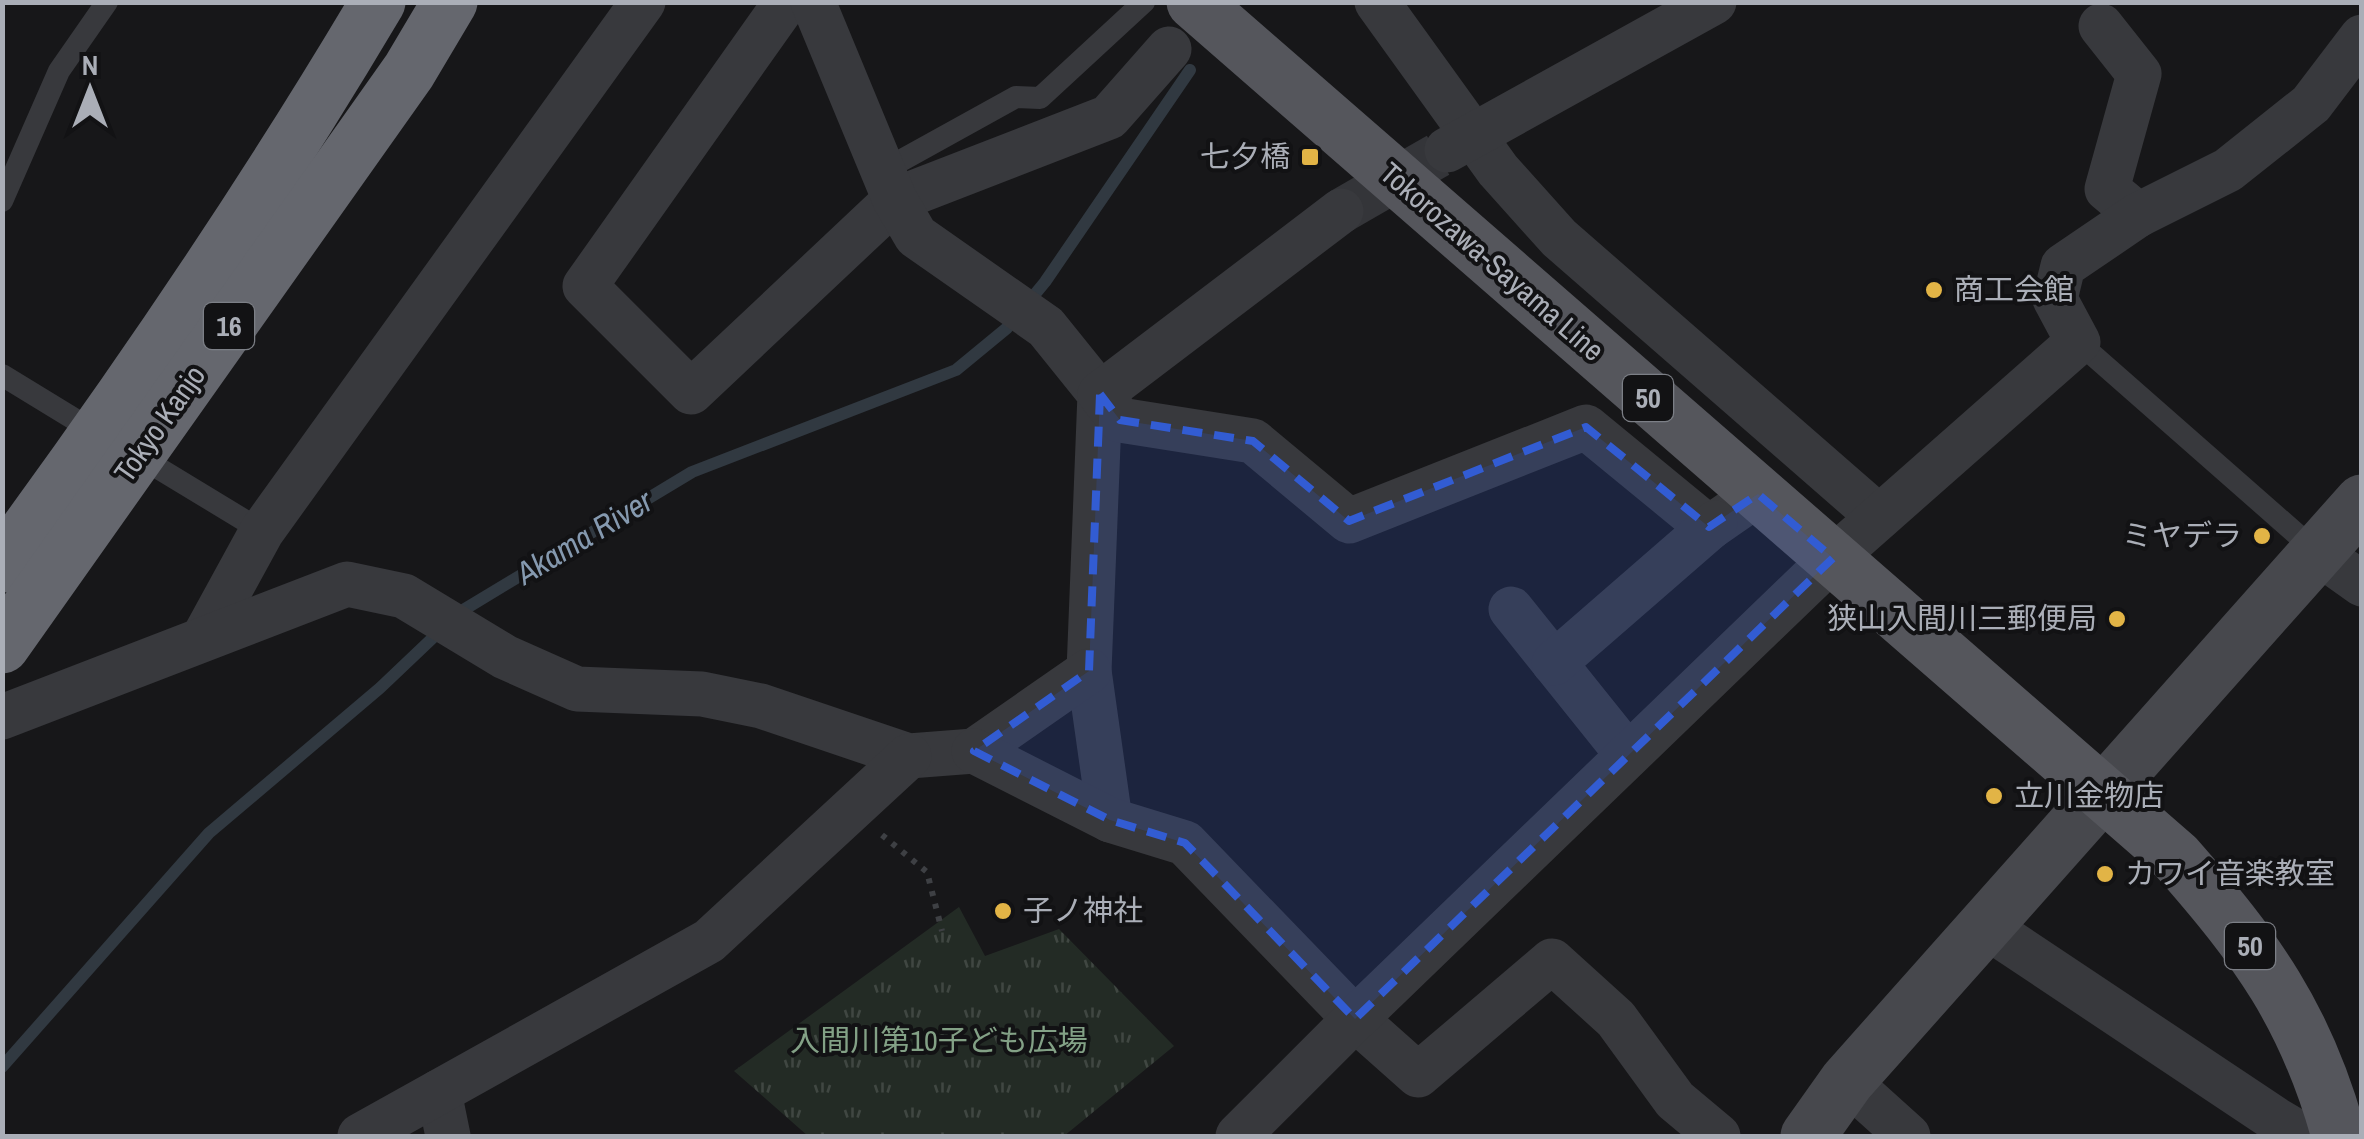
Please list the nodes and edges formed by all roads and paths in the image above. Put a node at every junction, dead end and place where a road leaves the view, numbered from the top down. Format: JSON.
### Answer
{"nodes":[{"id":1,"x":107,"y":2,"type":"edge"},
{"id":2,"x":378,"y":2,"type":"edge"},
{"id":3,"x":450,"y":2,"type":"edge"},
{"id":4,"x":643,"y":2,"type":"edge"},
{"id":5,"x":786,"y":2,"type":"edge"},
{"id":6,"x":813,"y":2,"type":"edge"},
{"id":7,"x":1144,"y":2,"type":"edge"},
{"id":8,"x":1377,"y":2,"type":"edge"},
{"id":9,"x":1714,"y":2,"type":"edge"},
{"id":10,"x":1181,"y":26,"type":"edge"},
{"id":11,"x":2101,"y":26,"type":"dead end"},
{"id":12,"x":2362,"y":37,"type":"edge"},
{"id":13,"x":1461,"y":142,"type":"junction"},
{"id":14,"x":890,"y":184,"type":"junction"},
{"id":15,"x":2,"y":202,"type":"edge"},
{"id":16,"x":1340,"y":211,"type":"tunnel mouth"},
{"id":17,"x":2138,"y":215,"type":"junction"},
{"id":18,"x":2078,"y":342,"type":"junction"},
{"id":19,"x":2,"y":375,"type":"edge"},
{"id":20,"x":1100,"y":394,"type":"junction"},
{"id":21,"x":118,"y":444,"type":"junction"},
{"id":22,"x":2362,"y":502,"type":"edge"},
{"id":23,"x":1737,"y":508,"type":"junction"},
{"id":24,"x":1879,"y":517,"type":"junction"},
{"id":25,"x":262,"y":531,"type":"junction"},
{"id":26,"x":2317,"y":552,"type":"junction"},
{"id":27,"x":1833,"y":558,"type":"junction"},
{"id":28,"x":2,"y":564,"type":"edge"},
{"id":29,"x":2362,"y":584,"type":"edge"},
{"id":30,"x":1512,"y":609,"type":"dead end"},
{"id":31,"x":204,"y":638,"type":"junction"},
{"id":32,"x":2,"y":646,"type":"edge"},
{"id":33,"x":1554,"y":663,"type":"junction"},
{"id":34,"x":1089,"y":672,"type":"junction"},
{"id":35,"x":2,"y":716,"type":"edge"},
{"id":36,"x":974,"y":751,"type":"junction"},
{"id":37,"x":1628,"y":755,"type":"junction"},
{"id":38,"x":909,"y":756,"type":"junction"},
{"id":39,"x":2103,"y":794,"type":"junction"},
{"id":40,"x":850,"y":808,"type":"junction"},
{"id":41,"x":1110,"y":820,"type":"junction"},
{"id":42,"x":1984,"y":926,"type":"junction"},
{"id":43,"x":942,"y":932,"type":"dead end"},
{"id":44,"x":1355,"y":1019,"type":"junction"},
{"id":45,"x":1847,"y":1082,"type":"junction"},
{"id":46,"x":439,"y":1092,"type":"junction"},
{"id":47,"x":2362,"y":1116,"type":"edge"},
{"id":48,"x":360,"y":1136,"type":"edge"},
{"id":49,"x":448,"y":1136,"type":"edge"},
{"id":50,"x":1238,"y":1136,"type":"edge"},
{"id":51,"x":1718,"y":1136,"type":"edge"},
{"id":52,"x":1808,"y":1136,"type":"edge"},
{"id":53,"x":1908,"y":1136,"type":"edge"},
{"id":54,"x":2323,"y":1136,"type":"edge"},
{"id":55,"x":2341,"y":1136,"type":"edge"}],
"edges":[{"from":1,"to":15,"type":"lane"},
{"from":2,"to":21,"type":"highway","name":"Tokyo Kanjo","number":"16"},
{"from":3,"to":21,"type":"highway","name":"Tokyo Kanjo","number":"16"},
{"from":4,"to":25,"type":"street"},
{"from":5,"to":14,"type":"street"},
{"from":6,"to":14,"type":"street"},
{"from":7,"to":14,"type":"lane"},
{"from":8,"to":13,"type":"street"},
{"from":9,"to":13,"type":"street"},
{"from":10,"to":14,"type":"street"},
{"from":10,"to":23,"type":"main road","name":"Tokorozawa-Sayama Line","number":"50"},
{"from":11,"to":17,"type":"street"},
{"from":12,"to":17,"type":"street"},
{"from":13,"to":24,"type":"street"},
{"from":14,"to":20,"type":"street"},
{"from":16,"to":20,"type":"street"},
{"from":17,"to":18,"type":"street"},
{"from":18,"to":24,"type":"street"},
{"from":18,"to":26,"type":"lane"},
{"from":19,"to":21,"type":"lane"},
{"from":20,"to":23,"type":"street"},
{"from":20,"to":34,"type":"street"},
{"from":21,"to":25,"type":"lane"},
{"from":21,"to":28,"type":"highway","name":"Tokyo Kanjo","number":"16"},
{"from":21,"to":32,"type":"highway","name":"Tokyo Kanjo","number":"16"},
{"from":22,"to":26,"type":"street"},
{"from":23,"to":27,"type":"main road","name":"Tokorozawa-Sayama Line","number":"50"},
{"from":23,"to":33,"type":"street"},
{"from":24,"to":27,"type":"street"},
{"from":25,"to":31,"type":"street"},
{"from":26,"to":29,"type":"street"},
{"from":26,"to":39,"type":"street"},
{"from":27,"to":37,"type":"street"},
{"from":27,"to":39,"type":"main road","name":"Tokorozawa-Sayama Line","number":"50"},
{"from":30,"to":33,"type":"street"},
{"from":31,"to":35,"type":"street"},
{"from":31,"to":38,"type":"street"},
{"from":33,"to":37,"type":"street"},
{"from":34,"to":36,"type":"street"},
{"from":34,"to":41,"type":"street"},
{"from":36,"to":38,"type":"street"},
{"from":36,"to":41,"type":"street"},
{"from":37,"to":44,"type":"street"},
{"from":38,"to":40,"type":"street"},
{"from":39,"to":42,"type":"street"},
{"from":39,"to":55,"type":"main road","name":"Tokorozawa-Sayama Line","number":"50"},
{"from":40,"to":43,"type":"path"},
{"from":40,"to":46,"type":"street"},
{"from":41,"to":44,"type":"street"},
{"from":42,"to":45,"type":"street"},
{"from":42,"to":54,"type":"street"},
{"from":44,"to":50,"type":"street"},
{"from":44,"to":51,"type":"street"},
{"from":45,"to":52,"type":"street"},
{"from":45,"to":53,"type":"street"},
{"from":46,"to":48,"type":"street"},
{"from":46,"to":49,"type":"street"},
{"from":47,"to":55,"type":"street"}]}
